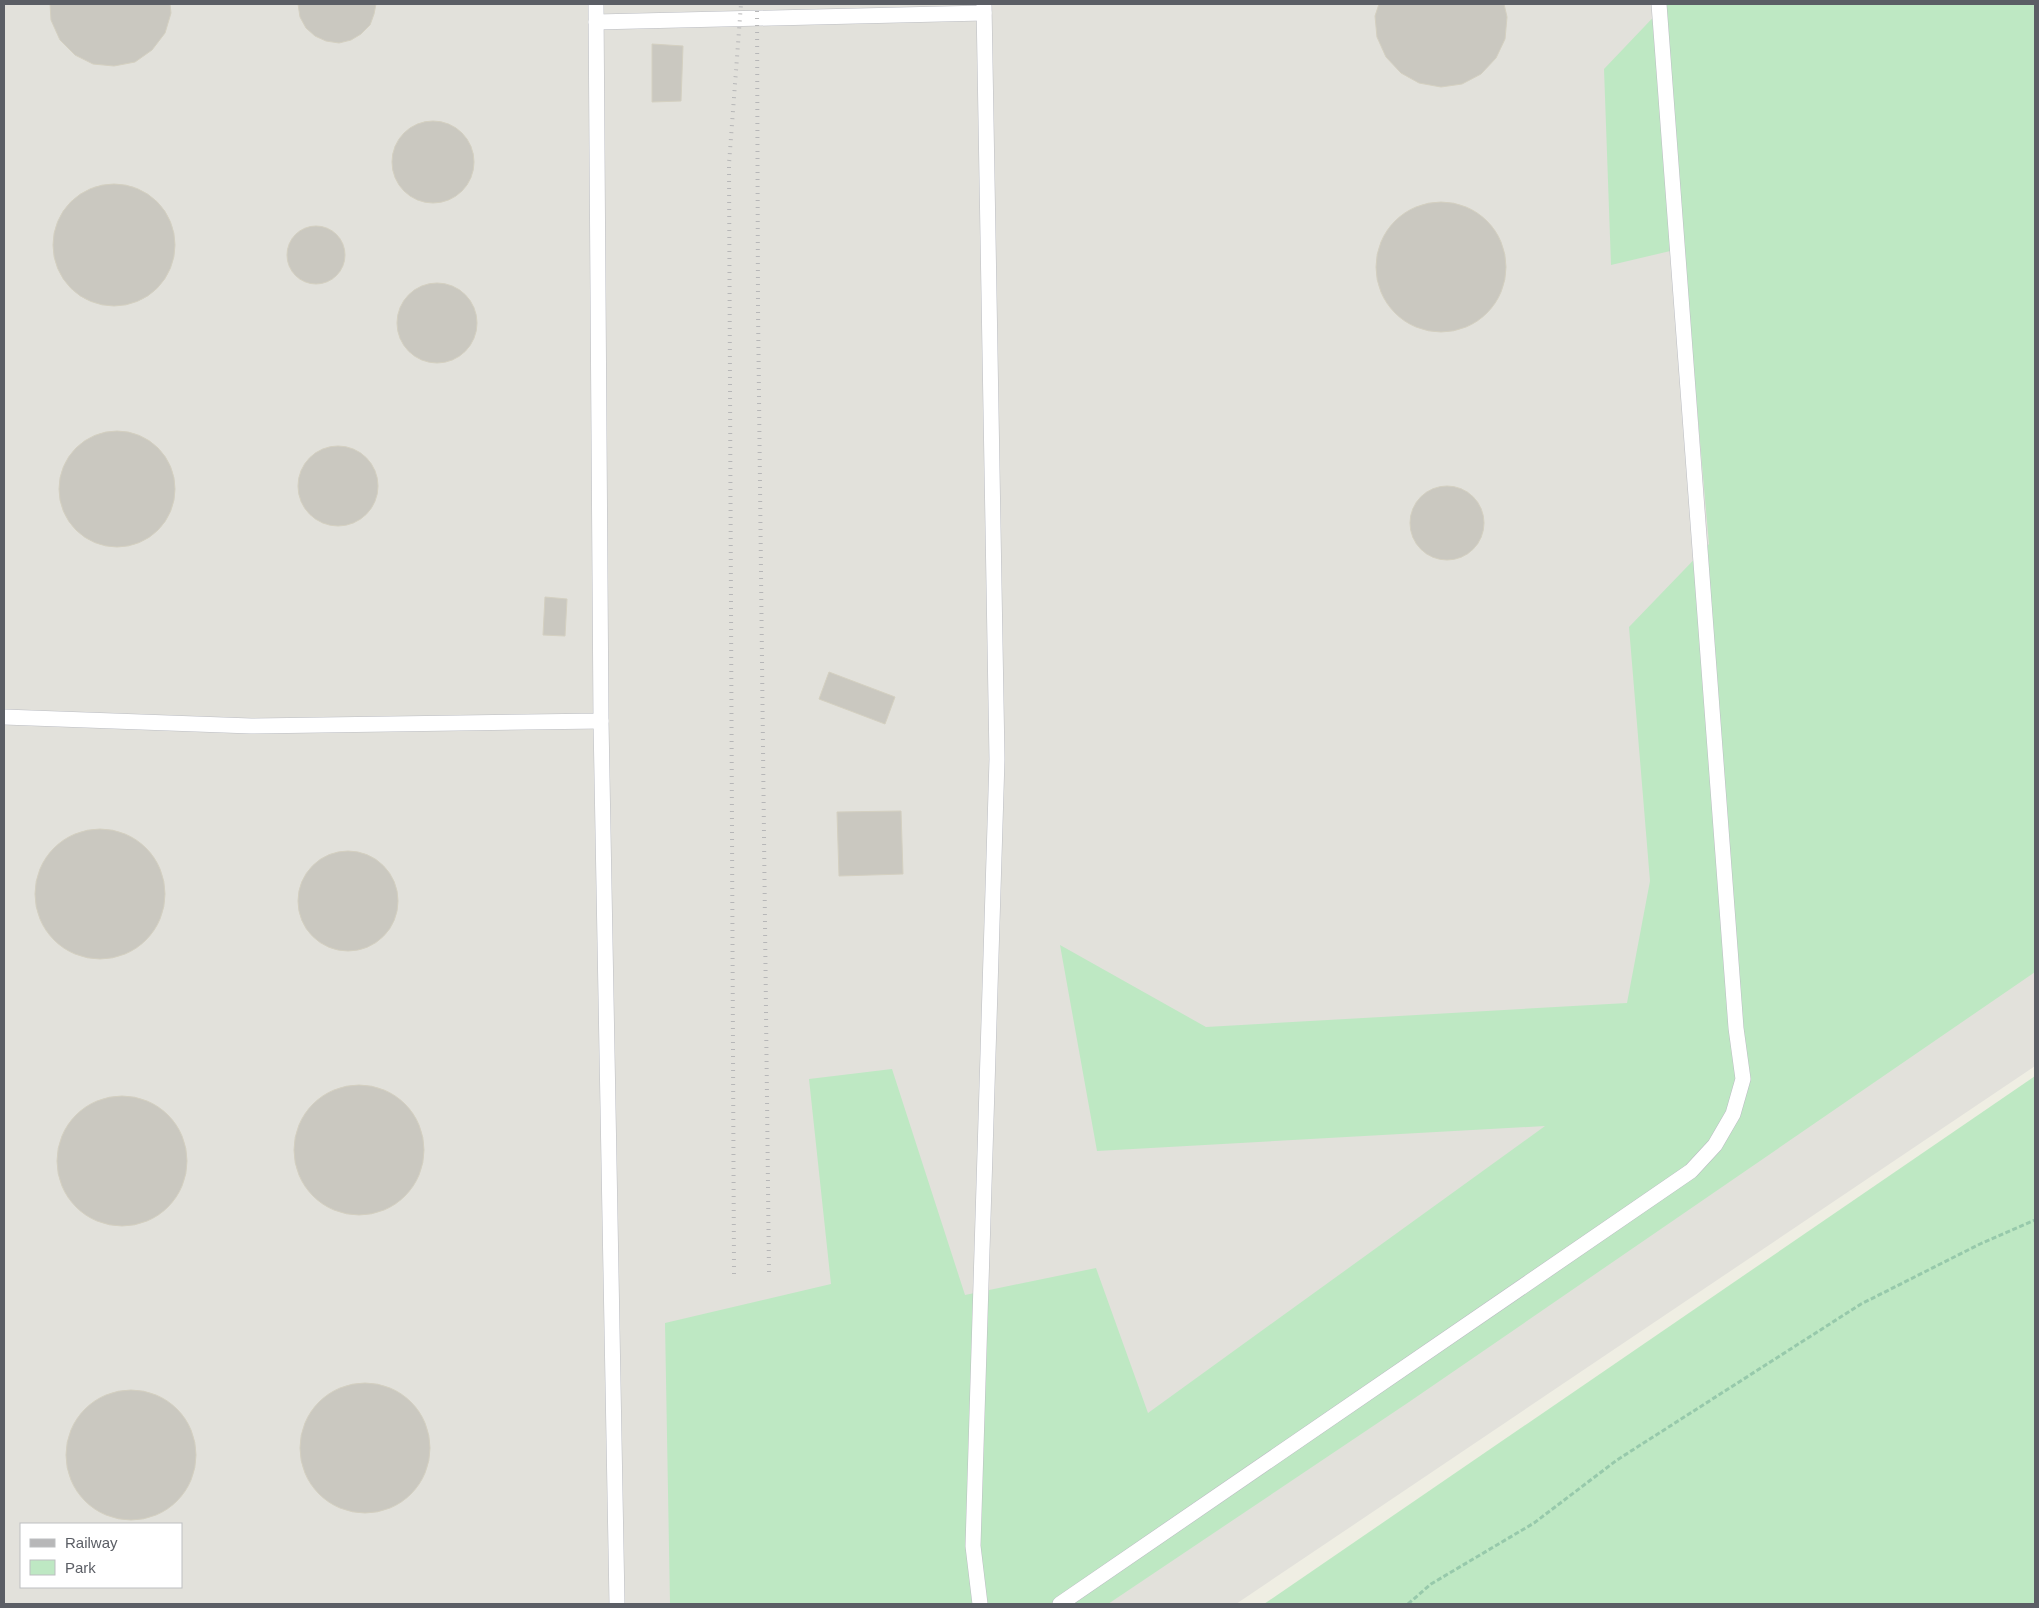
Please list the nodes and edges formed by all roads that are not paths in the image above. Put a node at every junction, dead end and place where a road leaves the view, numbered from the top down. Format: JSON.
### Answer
{"nodes":[{"id":1,"x":596,"y":4,"type":"edge"},
{"id":2,"x":1659,"y":4,"type":"edge"},
{"id":3,"x":984,"y":8,"type":"edge"},
{"id":4,"x":596,"y":22,"type":"junction"},
{"id":5,"x":4,"y":717,"type":"edge"},
{"id":6,"x":601,"y":721,"type":"junction"},
{"id":7,"x":617,"y":1604,"type":"edge"},
{"id":8,"x":980,"y":1604,"type":"edge"},
{"id":9,"x":1060,"y":1604,"type":"edge"}],
"edges":[{"from":1,"to":4,"type":"lane"},
{"from":2,"to":9,"type":"lane"},
{"from":3,"to":4,"type":"lane"},
{"from":3,"to":8,"type":"lane"},
{"from":4,"to":6,"type":"lane"},
{"from":5,"to":6,"type":"lane"},
{"from":6,"to":7,"type":"lane"}]}
